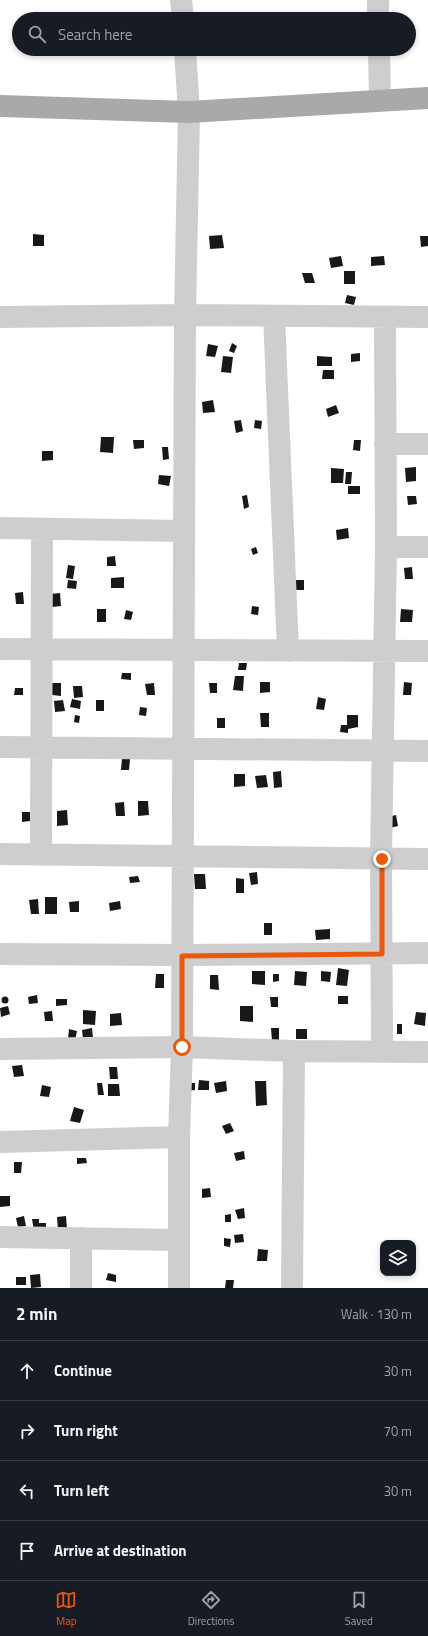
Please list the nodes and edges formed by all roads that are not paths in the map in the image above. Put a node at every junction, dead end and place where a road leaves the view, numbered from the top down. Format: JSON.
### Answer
{"nodes":[{"id":1,"x":181,"y":0,"type":"edge"},
{"id":2,"x":378,"y":0,"type":"edge"},
{"id":3,"x":182,"y":12,"type":"edge"},
{"id":4,"x":378,"y":12,"type":"edge"},
{"id":5,"x":185,"y":56,"type":"edge"},
{"id":6,"x":379,"y":56,"type":"edge"},
{"id":7,"x":428,"y":98,"type":"edge"},
{"id":8,"x":380,"y":100,"type":"junction"},
{"id":9,"x":0,"y":106,"type":"edge"},
{"id":10,"x":189,"y":112,"type":"junction"},
{"id":11,"x":185,"y":315,"type":"junction"},
{"id":12,"x":274,"y":316,"type":"junction"},
{"id":13,"x":385,"y":316,"type":"junction"},
{"id":14,"x":0,"y":317,"type":"edge"},
{"id":15,"x":428,"y":317,"type":"edge"},
{"id":16,"x":385,"y":444,"type":"junction"},
{"id":17,"x":428,"y":444,"type":"edge"},
{"id":18,"x":0,"y":528,"type":"edge"},
{"id":19,"x":42,"y":529,"type":"junction"},
{"id":20,"x":184,"y":531,"type":"junction"},
{"id":21,"x":386,"y":547,"type":"junction"},
{"id":22,"x":428,"y":547,"type":"edge"},
{"id":23,"x":0,"y":649,"type":"edge"},
{"id":24,"x":41,"y":650,"type":"junction"},
{"id":25,"x":184,"y":651,"type":"junction"},
{"id":26,"x":288,"y":651,"type":"junction"},
{"id":27,"x":385,"y":651,"type":"junction"},
{"id":28,"x":428,"y":651,"type":"edge"},
{"id":29,"x":0,"y":747,"type":"edge"},
{"id":30,"x":42,"y":748,"type":"junction"},
{"id":31,"x":183,"y":748,"type":"junction"},
{"id":32,"x":383,"y":750,"type":"junction"},
{"id":33,"x":428,"y":751,"type":"edge"},
{"id":34,"x":0,"y":854,"type":"edge"},
{"id":35,"x":41,"y":854,"type":"junction"},
{"id":36,"x":183,"y":857,"type":"junction"},
{"id":37,"x":382,"y":859,"type":"junction"},
{"id":38,"x":428,"y":859,"type":"edge"},
{"id":39,"x":428,"y":953,"type":"edge"},
{"id":40,"x":0,"y":954,"type":"edge"},
{"id":41,"x":382,"y":954,"type":"junction"},
{"id":42,"x":182,"y":956,"type":"junction"},
{"id":43,"x":182,"y":1047,"type":"junction"},
{"id":44,"x":0,"y":1049,"type":"edge"},
{"id":45,"x":294,"y":1051,"type":"junction"},
{"id":46,"x":382,"y":1052,"type":"junction"},
{"id":47,"x":428,"y":1052,"type":"edge"},
{"id":48,"x":179,"y":1137,"type":"junction"},
{"id":49,"x":0,"y":1142,"type":"edge"},
{"id":50,"x":0,"y":1237,"type":"edge"},
{"id":51,"x":81,"y":1238,"type":"junction"},
{"id":52,"x":179,"y":1240,"type":"junction"},
{"id":53,"x":81,"y":1288,"type":"edge"},
{"id":54,"x":179,"y":1288,"type":"edge"},
{"id":55,"x":292,"y":1288,"type":"edge"}],
"edges":[{"from":1,"to":3,"type":"street"},
{"from":2,"to":4,"type":"street"},
{"from":5,"to":10,"type":"street"},
{"from":6,"to":8,"type":"street"},
{"from":7,"to":8,"type":"main road"},
{"from":8,"to":10,"type":"main road"},
{"from":9,"to":10,"type":"main road"},
{"from":10,"to":11,"type":"street"},
{"from":11,"to":12,"type":"street"},
{"from":11,"to":14,"type":"street"},
{"from":11,"to":20,"type":"street"},
{"from":12,"to":13,"type":"street"},
{"from":12,"to":26,"type":"street"},
{"from":13,"to":15,"type":"street"},
{"from":13,"to":16,"type":"street"},
{"from":16,"to":17,"type":"street"},
{"from":16,"to":21,"type":"street"},
{"from":18,"to":19,"type":"street"},
{"from":19,"to":20,"type":"street"},
{"from":19,"to":24,"type":"street"},
{"from":20,"to":25,"type":"street"},
{"from":21,"to":22,"type":"street"},
{"from":21,"to":27,"type":"street"},
{"from":23,"to":24,"type":"street"},
{"from":24,"to":25,"type":"street"},
{"from":24,"to":30,"type":"street"},
{"from":25,"to":26,"type":"street"},
{"from":25,"to":31,"type":"street"},
{"from":26,"to":27,"type":"street"},
{"from":27,"to":28,"type":"street"},
{"from":27,"to":32,"type":"street"},
{"from":29,"to":30,"type":"street"},
{"from":30,"to":31,"type":"street"},
{"from":30,"to":35,"type":"street"},
{"from":31,"to":32,"type":"street"},
{"from":31,"to":36,"type":"street"},
{"from":32,"to":33,"type":"street"},
{"from":32,"to":37,"type":"street"},
{"from":34,"to":35,"type":"street"},
{"from":35,"to":36,"type":"street"},
{"from":36,"to":37,"type":"street"},
{"from":36,"to":42,"type":"street"},
{"from":37,"to":38,"type":"street"},
{"from":37,"to":41,"type":"street"},
{"from":39,"to":41,"type":"street"},
{"from":40,"to":42,"type":"street"},
{"from":41,"to":42,"type":"street"},
{"from":41,"to":46,"type":"street"},
{"from":42,"to":43,"type":"street"},
{"from":43,"to":44,"type":"street"},
{"from":43,"to":45,"type":"street"},
{"from":43,"to":48,"type":"street"},
{"from":45,"to":46,"type":"street"},
{"from":45,"to":55,"type":"street"},
{"from":46,"to":47,"type":"street"},
{"from":48,"to":49,"type":"street"},
{"from":48,"to":52,"type":"street"},
{"from":50,"to":51,"type":"street"},
{"from":51,"to":52,"type":"street"},
{"from":51,"to":53,"type":"street"},
{"from":52,"to":54,"type":"street"}]}
